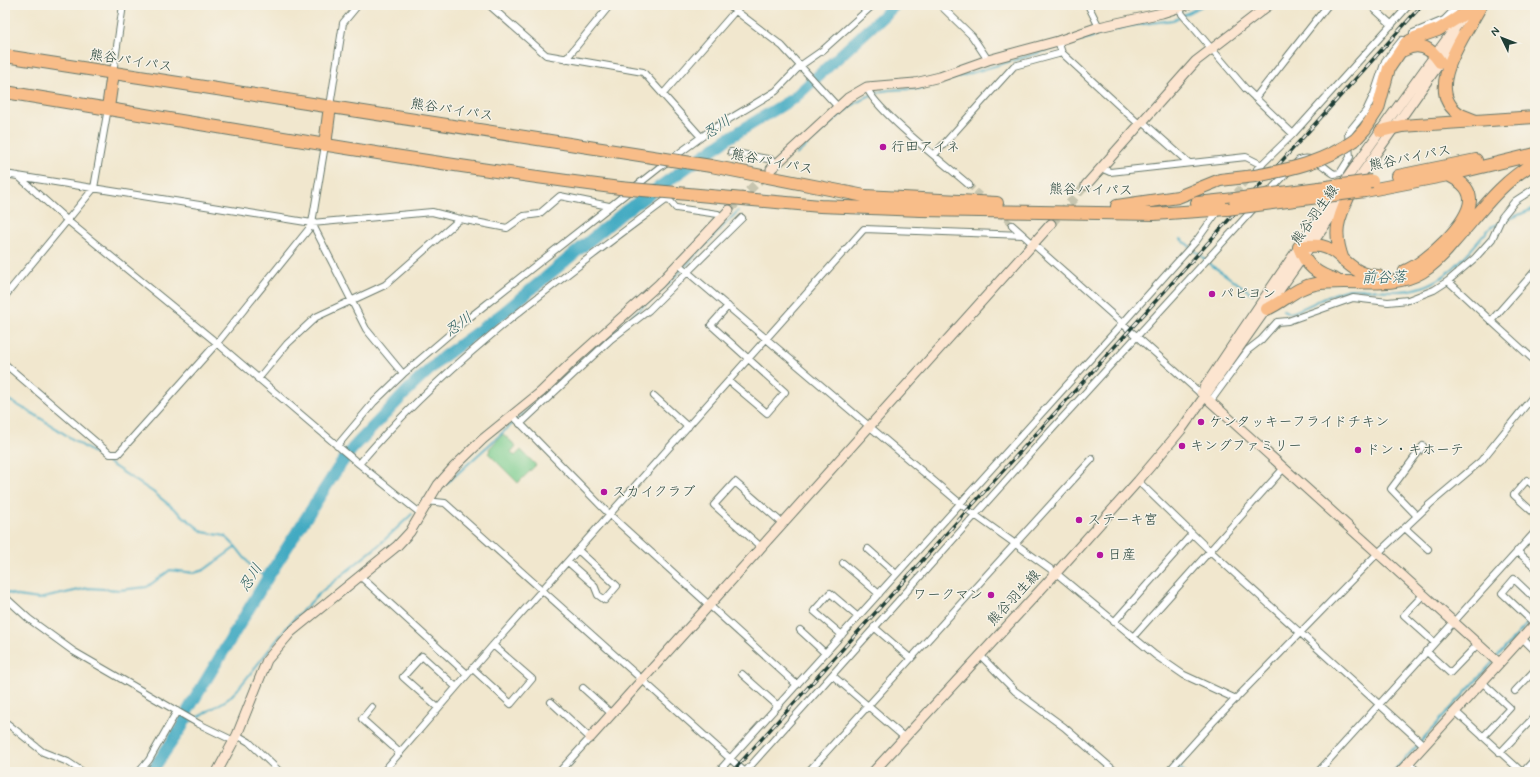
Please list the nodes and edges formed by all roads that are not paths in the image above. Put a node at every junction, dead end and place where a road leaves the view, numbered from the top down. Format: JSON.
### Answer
{"nodes":[{"id":1,"x":123,"y":5,"type":"edge"},
{"id":2,"x":358,"y":5,"type":"edge"},
{"id":3,"x":489,"y":5,"type":"edge"},
{"id":4,"x":610,"y":5,"type":"edge"},
{"id":5,"x":728,"y":5,"type":"edge"},
{"id":6,"x":873,"y":5,"type":"edge"},
{"id":7,"x":940,"y":5,"type":"edge"},
{"id":8,"x":1088,"y":5,"type":"edge"},
{"id":9,"x":1269,"y":5,"type":"edge"},
{"id":10,"x":1328,"y":5,"type":"edge"},
{"id":11,"x":1370,"y":5,"type":"edge"},
{"id":12,"x":1409,"y":5,"type":"edge"},
{"id":13,"x":1481,"y":5,"type":"edge"},
{"id":14,"x":1183,"y":7,"type":"edge"},
{"id":15,"x":1466,"y":7,"type":"edge"},
{"id":16,"x":736,"y":10,"type":"junction"},
{"id":17,"x":1392,"y":25,"type":"junction"},
{"id":18,"x":1099,"y":27,"type":"junction"},
{"id":19,"x":1058,"y":41,"type":"junction"},
{"id":20,"x":1210,"y":49,"type":"junction"},
{"id":21,"x":1062,"y":52,"type":"junction"},
{"id":22,"x":1397,"y":55,"type":"junction"},
{"id":23,"x":5,"y":56,"type":"edge"},
{"id":24,"x":566,"y":58,"type":"junction"},
{"id":25,"x":1437,"y":58,"type":"junction"},
{"id":26,"x":988,"y":60,"type":"junction"},
{"id":27,"x":802,"y":68,"type":"junction"},
{"id":28,"x":113,"y":73,"type":"junction"},
{"id":29,"x":868,"y":91,"type":"junction"},
{"id":30,"x":5,"y":92,"type":"edge"},
{"id":31,"x":663,"y":94,"type":"junction"},
{"id":32,"x":1255,"y":98,"type":"junction"},
{"id":33,"x":330,"y":106,"type":"junction"},
{"id":34,"x":838,"y":107,"type":"junction"},
{"id":35,"x":108,"y":108,"type":"junction"},
{"id":36,"x":1535,"y":117,"type":"edge"},
{"id":37,"x":1476,"y":121,"type":"junction"},
{"id":38,"x":1142,"y":123,"type":"junction"},
{"id":39,"x":1394,"y":129,"type":"junction"},
{"id":40,"x":1381,"y":131,"type":"junction"},
{"id":41,"x":1294,"y":134,"type":"junction"},
{"id":42,"x":701,"y":137,"type":"junction"},
{"id":43,"x":325,"y":145,"type":"junction"},
{"id":44,"x":1535,"y":145,"type":"edge"},
{"id":45,"x":731,"y":152,"type":"dead end"},
{"id":46,"x":1535,"y":154,"type":"edge"},
{"id":47,"x":934,"y":155,"type":"junction"},
{"id":48,"x":1189,"y":163,"type":"junction"},
{"id":49,"x":1535,"y":163,"type":"edge"},
{"id":50,"x":774,"y":166,"type":"joint"},
{"id":51,"x":1101,"y":168,"type":"junction"},
{"id":52,"x":1258,"y":170,"type":"junction"},
{"id":53,"x":5,"y":174,"type":"edge"},
{"id":54,"x":1448,"y":175,"type":"junction"},
{"id":55,"x":18,"y":176,"type":"junction"},
{"id":56,"x":969,"y":185,"type":"tunnel mouth"},
{"id":57,"x":1086,"y":185,"type":"tunnel mouth"},
{"id":58,"x":1353,"y":186,"type":"junction"},
{"id":59,"x":1368,"y":186,"type":"junction"},
{"id":60,"x":94,"y":188,"type":"junction"},
{"id":61,"x":1535,"y":188,"type":"edge"},
{"id":62,"x":609,"y":206,"type":"junction"},
{"id":63,"x":1117,"y":206,"type":"junction"},
{"id":64,"x":729,"y":210,"type":"tunnel mouth"},
{"id":65,"x":1215,"y":215,"type":"dead end"},
{"id":66,"x":721,"y":218,"type":"junction"},
{"id":67,"x":742,"y":218,"type":"dead end"},
{"id":68,"x":460,"y":219,"type":"junction"},
{"id":69,"x":68,"y":221,"type":"junction"},
{"id":70,"x":312,"y":223,"type":"junction"},
{"id":71,"x":1051,"y":224,"type":"tunnel mouth"},
{"id":72,"x":1012,"y":225,"type":"tunnel mouth"},
{"id":73,"x":1023,"y":235,"type":"junction"},
{"id":74,"x":1034,"y":244,"type":"junction"},
{"id":75,"x":1304,"y":250,"type":"junction"},
{"id":76,"x":1343,"y":261,"type":"junction"},
{"id":77,"x":682,"y":268,"type":"junction"},
{"id":78,"x":1535,"y":271,"type":"edge"},
{"id":79,"x":1339,"y":281,"type":"junction"},
{"id":80,"x":1448,"y":281,"type":"junction"},
{"id":81,"x":5,"y":296,"type":"edge"},
{"id":82,"x":351,"y":301,"type":"junction"},
{"id":83,"x":728,"y":306,"type":"junction"},
{"id":84,"x":1267,"y":309,"type":"junction"},
{"id":85,"x":1491,"y":321,"type":"junction"},
{"id":86,"x":1122,"y":324,"type":"junction"},
{"id":87,"x":1136,"y":337,"type":"junction"},
{"id":88,"x":766,"y":338,"type":"junction"},
{"id":89,"x":217,"y":343,"type":"junction"},
{"id":90,"x":748,"y":359,"type":"junction"},
{"id":91,"x":1535,"y":361,"type":"edge"},
{"id":92,"x":5,"y":364,"type":"edge"},
{"id":93,"x":403,"y":374,"type":"junction"},
{"id":94,"x":258,"y":379,"type":"junction"},
{"id":95,"x":729,"y":381,"type":"junction"},
{"id":96,"x":1535,"y":394,"type":"edge"},
{"id":97,"x":654,"y":396,"type":"dead end"},
{"id":98,"x":1205,"y":398,"type":"junction"},
{"id":99,"x":517,"y":420,"type":"junction"},
{"id":100,"x":870,"y":426,"type":"junction"},
{"id":101,"x":688,"y":427,"type":"junction"},
{"id":102,"x":337,"y":446,"type":"junction"},
{"id":103,"x":1423,"y":446,"type":"dead end"},
{"id":104,"x":1092,"y":459,"type":"dead end"},
{"id":105,"x":359,"y":464,"type":"junction"},
{"id":106,"x":1283,"y":469,"type":"junction"},
{"id":107,"x":1138,"y":481,"type":"junction"},
{"id":108,"x":1535,"y":487,"type":"edge"},
{"id":109,"x":426,"y":501,"type":"junction"},
{"id":110,"x":960,"y":503,"type":"junction"},
{"id":111,"x":420,"y":513,"type":"junction"},
{"id":112,"x":1535,"y":514,"type":"edge"},
{"id":113,"x":610,"y":515,"type":"junction"},
{"id":114,"x":976,"y":515,"type":"junction"},
{"id":115,"x":1417,"y":516,"type":"junction"},
{"id":116,"x":782,"y":523,"type":"junction"},
{"id":117,"x":1405,"y":528,"type":"junction"},
{"id":118,"x":1535,"y":532,"type":"edge"},
{"id":119,"x":1192,"y":534,"type":"junction"},
{"id":120,"x":1014,"y":543,"type":"junction"},
{"id":121,"x":761,"y":547,"type":"junction"},
{"id":122,"x":868,"y":549,"type":"dead end"},
{"id":123,"x":1428,"y":549,"type":"dead end"},
{"id":124,"x":578,"y":550,"type":"junction"},
{"id":125,"x":1209,"y":550,"type":"junction"},
{"id":126,"x":1517,"y":551,"type":"junction"},
{"id":127,"x":1377,"y":554,"type":"junction"},
{"id":128,"x":568,"y":562,"type":"junction"},
{"id":129,"x":843,"y":563,"type":"dead end"},
{"id":130,"x":1535,"y":567,"type":"edge"},
{"id":131,"x":1056,"y":573,"type":"junction"},
{"id":132,"x":896,"y":574,"type":"junction"},
{"id":133,"x":360,"y":576,"type":"junction"},
{"id":134,"x":542,"y":590,"type":"junction"},
{"id":135,"x":878,"y":594,"type":"junction"},
{"id":136,"x":1423,"y":595,"type":"junction"},
{"id":137,"x":5,"y":597,"type":"edge"},
{"id":138,"x":1535,"y":599,"type":"edge"},
{"id":139,"x":15,"y":600,"type":"dead end"},
{"id":140,"x":709,"y":603,"type":"junction"},
{"id":141,"x":858,"y":617,"type":"junction"},
{"id":142,"x":1453,"y":621,"type":"junction"},
{"id":143,"x":1114,"y":622,"type":"junction"},
{"id":144,"x":1535,"y":624,"type":"edge"},
{"id":145,"x":874,"y":627,"type":"junction"},
{"id":146,"x":800,"y":630,"type":"dead end"},
{"id":147,"x":1301,"y":632,"type":"junction"},
{"id":148,"x":842,"y":635,"type":"junction"},
{"id":149,"x":1133,"y":637,"type":"junction"},
{"id":150,"x":1522,"y":638,"type":"junction"},
{"id":151,"x":1434,"y":642,"type":"junction"},
{"id":152,"x":1478,"y":644,"type":"junction"},
{"id":153,"x":493,"y":645,"type":"junction"},
{"id":154,"x":1426,"y":651,"type":"junction"},
{"id":155,"x":1535,"y":651,"type":"edge"},
{"id":156,"x":825,"y":653,"type":"junction"},
{"id":157,"x":980,"y":655,"type":"junction"},
{"id":158,"x":910,"y":658,"type":"junction"},
{"id":159,"x":1499,"y":663,"type":"junction"},
{"id":160,"x":472,"y":668,"type":"junction"},
{"id":161,"x":1535,"y":670,"type":"edge"},
{"id":162,"x":467,"y":674,"type":"junction"},
{"id":163,"x":742,"y":674,"type":"dead end"},
{"id":164,"x":832,"y":675,"type":"junction"},
{"id":165,"x":642,"y":681,"type":"junction"},
{"id":166,"x":1482,"y":682,"type":"junction"},
{"id":167,"x":797,"y":685,"type":"junction"},
{"id":168,"x":456,"y":687,"type":"junction"},
{"id":169,"x":583,"y":688,"type":"dead end"},
{"id":170,"x":1515,"y":691,"type":"dead end"},
{"id":171,"x":1236,"y":699,"type":"junction"},
{"id":172,"x":551,"y":702,"type":"dead end"},
{"id":173,"x":1379,"y":704,"type":"junction"},
{"id":174,"x":778,"y":706,"type":"junction"},
{"id":175,"x":868,"y":706,"type":"junction"},
{"id":176,"x":372,"y":708,"type":"dead end"},
{"id":177,"x":438,"y":708,"type":"junction"},
{"id":178,"x":179,"y":712,"type":"junction"},
{"id":179,"x":1456,"y":712,"type":"junction"},
{"id":180,"x":612,"y":714,"type":"junction"},
{"id":181,"x":1535,"y":716,"type":"edge"},
{"id":182,"x":8,"y":724,"type":"dead end"},
{"id":183,"x":904,"y":737,"type":"junction"},
{"id":184,"x":1484,"y":737,"type":"junction"},
{"id":185,"x":236,"y":738,"type":"junction"},
{"id":186,"x":590,"y":738,"type":"junction"},
{"id":187,"x":1425,"y":746,"type":"junction"},
{"id":188,"x":400,"y":753,"type":"junction"},
{"id":189,"x":1500,"y":753,"type":"junction"},
{"id":190,"x":730,"y":759,"type":"junction"},
{"id":191,"x":1535,"y":759,"type":"edge"},
{"id":192,"x":1409,"y":763,"type":"junction"},
{"id":193,"x":83,"y":772,"type":"edge"},
{"id":194,"x":139,"y":772,"type":"edge"},
{"id":195,"x":217,"y":772,"type":"edge"},
{"id":196,"x":280,"y":772,"type":"edge"},
{"id":197,"x":383,"y":772,"type":"edge"},
{"id":198,"x":559,"y":772,"type":"edge"},
{"id":199,"x":718,"y":772,"type":"edge"},
{"id":200,"x":745,"y":772,"type":"edge"},
{"id":201,"x":808,"y":772,"type":"edge"},
{"id":202,"x":873,"y":772,"type":"edge"},
{"id":203,"x":1116,"y":772,"type":"edge"},
{"id":204,"x":1168,"y":772,"type":"edge"},
{"id":205,"x":1318,"y":772,"type":"edge"},
{"id":206,"x":1400,"y":772,"type":"edge"},
{"id":207,"x":1418,"y":772,"type":"edge"},
{"id":208,"x":1522,"y":772,"type":"edge"}],
"edges":[{"from":1,"to":28,"type":"street"},
{"from":2,"to":33,"type":"street"},
{"from":3,"to":24,"type":"street"},
{"from":4,"to":24,"type":"street"},
{"from":5,"to":16,"type":"street"},
{"from":6,"to":27,"type":"street"},
{"from":7,"to":26,"type":"street"},
{"from":8,"to":18,"type":"street"},
{"from":9,"to":20,"type":"street"},
{"from":10,"to":32,"type":"street"},
{"from":11,"to":17,"type":"street"},
{"from":12,"to":17,"type":"street"},
{"from":13,"to":25,"type":"street","name":"熊谷羽生線"},
{"from":13,"to":37,"type":"highway"},
{"from":14,"to":18,"type":"street"},
{"from":14,"to":20,"type":"street"},
{"from":15,"to":22,"type":"highway"},
{"from":15,"to":25,"type":"street","name":"熊谷羽生線"},
{"from":15,"to":87,"type":"street"},
{"from":16,"to":27,"type":"street"},
{"from":16,"to":31,"type":"street"},
{"from":17,"to":41,"type":"street"},
{"from":18,"to":19,"type":"street"},
{"from":19,"to":21,"type":"street"},
{"from":19,"to":26,"type":"street"},
{"from":20,"to":32,"type":"street"},
{"from":20,"to":38,"type":"street"},
{"from":21,"to":38,"type":"street"},
{"from":21,"to":47,"type":"street"},
{"from":22,"to":25,"type":"highway"},
{"from":22,"to":52,"type":"highway","bridge":true},
{"from":23,"to":28,"type":"highway","name":"熊谷バイパス"},
{"from":24,"to":31,"type":"street"},
{"from":25,"to":39,"type":"street","name":"熊谷羽生線"},
{"from":25,"to":40,"type":"street","name":"熊谷羽生線"},
{"from":26,"to":29,"type":"street"},
{"from":27,"to":34,"type":"street"},
{"from":27,"to":42,"type":"street"},
{"from":28,"to":33,"type":"highway","name":"熊谷バイパス"},
{"from":28,"to":35,"type":"highway"},
{"from":29,"to":34,"type":"street"},
{"from":29,"to":47,"type":"street"},
{"from":30,"to":35,"type":"highway","name":"熊谷バイパス"},
{"from":31,"to":42,"type":"street"},
{"from":32,"to":41,"type":"street"},
{"from":33,"to":43,"type":"highway"},
{"from":33,"to":63,"type":"highway","name":"熊谷バイパス","bridge":true},
{"from":34,"to":50,"type":"street"},
{"from":35,"to":43,"type":"highway","name":"熊谷バイパス"},
{"from":35,"to":60,"type":"street"},
{"from":36,"to":37,"type":"highway"},
{"from":37,"to":39,"type":"highway"},
{"from":38,"to":48,"type":"street"},
{"from":38,"to":51,"type":"street"},
{"from":39,"to":40,"type":"highway"},
{"from":39,"to":58,"type":"street","name":"熊谷羽生線"},
{"from":40,"to":75,"type":"street","name":"熊谷羽生線"},
{"from":41,"to":52,"type":"street"},
{"from":42,"to":62,"type":"street"},
{"from":43,"to":59,"type":"highway","name":"熊谷バイパス","bridge":true},
{"from":43,"to":70,"type":"street"},
{"from":44,"to":59,"type":"highway","name":"熊谷バイパス"},
{"from":45,"to":50,"type":"street"},
{"from":46,"to":54,"type":"highway","name":"熊谷バイパス"},
{"from":47,"to":56,"type":"street"},
{"from":48,"to":51,"type":"street"},
{"from":48,"to":52,"type":"street"},
{"from":49,"to":79,"type":"highway"},
{"from":51,"to":57,"type":"street"},
{"from":52,"to":63,"type":"highway"},
{"from":53,"to":55,"type":"street"},
{"from":54,"to":59,"type":"highway","name":"熊谷バイパス"},
{"from":54,"to":76,"type":"highway"},
{"from":55,"to":60,"type":"street"},
{"from":55,"to":69,"type":"street"},
{"from":58,"to":75,"type":"street","name":"熊谷羽生線"},
{"from":58,"to":76,"type":"highway"},
{"from":59,"to":63,"type":"highway","name":"熊谷バイパス","bridge":true},
{"from":60,"to":69,"type":"street"},
{"from":60,"to":70,"type":"street"},
{"from":61,"to":80,"type":"street"},
{"from":62,"to":68,"type":"street"},
{"from":62,"to":93,"type":"street"},
{"from":64,"to":66,"type":"street"},
{"from":65,"to":86,"type":"street"},
{"from":66,"to":77,"type":"street"},
{"from":66,"to":105,"type":"street"},
{"from":67,"to":77,"type":"street"},
{"from":68,"to":70,"type":"street"},
{"from":68,"to":82,"type":"street"},
{"from":69,"to":81,"type":"street"},
{"from":69,"to":89,"type":"street"},
{"from":70,"to":82,"type":"street"},
{"from":70,"to":89,"type":"street"},
{"from":71,"to":74,"type":"street"},
{"from":72,"to":73,"type":"street"},
{"from":73,"to":74,"type":"street"},
{"from":73,"to":88,"type":"street"},
{"from":74,"to":86,"type":"street"},
{"from":74,"to":100,"type":"street"},
{"from":75,"to":76,"type":"highway"},
{"from":75,"to":79,"type":"highway"},
{"from":75,"to":84,"type":"street","name":"熊谷羽生線"},
{"from":75,"to":98,"type":"street","name":"熊谷羽生線"},
{"from":77,"to":83,"type":"street"},
{"from":77,"to":99,"type":"street"},
{"from":78,"to":85,"type":"street"},
{"from":79,"to":84,"type":"highway"},
{"from":80,"to":85,"type":"street"},
{"from":80,"to":98,"type":"street"},
{"from":82,"to":93,"type":"street"},
{"from":82,"to":94,"type":"street"},
{"from":83,"to":88,"type":"street"},
{"from":83,"to":90,"type":"street"},
{"from":84,"to":98,"type":"street","name":"熊谷羽生線"},
{"from":85,"to":91,"type":"street"},
{"from":86,"to":87,"type":"street"},
{"from":86,"to":110,"type":"street"},
{"from":87,"to":98,"type":"street"},
{"from":87,"to":114,"type":"street"},
{"from":88,"to":90,"type":"street"},
{"from":88,"to":100,"type":"street"},
{"from":89,"to":92,"type":"street"},
{"from":89,"to":94,"type":"street"},
{"from":90,"to":95,"type":"street"},
{"from":90,"to":95,"type":"street"},
{"from":93,"to":102,"type":"street"},
{"from":94,"to":102,"type":"street"},
{"from":95,"to":101,"type":"street"},
{"from":96,"to":115,"type":"street"},
{"from":97,"to":101,"type":"street"},
{"from":98,"to":106,"type":"street"},
{"from":98,"to":107,"type":"street","name":"熊谷羽生線"},
{"from":99,"to":109,"type":"street"},
{"from":99,"to":113,"type":"street"},
{"from":100,"to":110,"type":"street"},
{"from":100,"to":116,"type":"street"},
{"from":101,"to":113,"type":"street"},
{"from":102,"to":105,"type":"street"},
{"from":103,"to":115,"type":"street"},
{"from":104,"to":120,"type":"street"},
{"from":105,"to":111,"type":"street"},
{"from":106,"to":125,"type":"street"},
{"from":106,"to":127,"type":"street"},
{"from":107,"to":119,"type":"street"},
{"from":107,"to":131,"type":"street","name":"熊谷羽生線"},
{"from":108,"to":112,"type":"street"},
{"from":109,"to":111,"type":"street"},
{"from":109,"to":134,"type":"street"},
{"from":110,"to":114,"type":"street"},
{"from":110,"to":132,"type":"street"},
{"from":111,"to":133,"type":"street"},
{"from":113,"to":124,"type":"street"},
{"from":113,"to":140,"type":"street"},
{"from":114,"to":120,"type":"street"},
{"from":114,"to":145,"type":"street"},
{"from":115,"to":117,"type":"street"},
{"from":116,"to":121,"type":"street"},
{"from":116,"to":121,"type":"street"},
{"from":117,"to":123,"type":"street"},
{"from":117,"to":127,"type":"street"},
{"from":118,"to":126,"type":"street"},
{"from":119,"to":125,"type":"street"},
{"from":119,"to":143,"type":"street"},
{"from":120,"to":131,"type":"street"},
{"from":120,"to":158,"type":"street"},
{"from":121,"to":140,"type":"street"},
{"from":122,"to":132,"type":"street"},
{"from":124,"to":128,"type":"street"},
{"from":124,"to":128,"type":"street"},
{"from":125,"to":147,"type":"street"},
{"from":125,"to":149,"type":"street"},
{"from":126,"to":130,"type":"street"},
{"from":126,"to":142,"type":"street"},
{"from":127,"to":136,"type":"street"},
{"from":127,"to":147,"type":"street"},
{"from":128,"to":134,"type":"street"},
{"from":129,"to":135,"type":"street"},
{"from":131,"to":143,"type":"street"},
{"from":131,"to":157,"type":"street","name":"熊谷羽生線"},
{"from":132,"to":135,"type":"street"},
{"from":133,"to":162,"type":"street"},
{"from":133,"to":185,"type":"street"},
{"from":134,"to":153,"type":"street"},
{"from":134,"to":165,"type":"street"},
{"from":135,"to":141,"type":"street"},
{"from":136,"to":142,"type":"street"},
{"from":136,"to":151,"type":"street"},
{"from":137,"to":139,"type":"street"},
{"from":137,"to":178,"type":"street"},
{"from":138,"to":144,"type":"street"},
{"from":140,"to":165,"type":"street"},
{"from":140,"to":167,"type":"street"},
{"from":141,"to":148,"type":"street"},
{"from":141,"to":148,"type":"street"},
{"from":142,"to":151,"type":"street"},
{"from":142,"to":152,"type":"street"},
{"from":143,"to":149,"type":"street"},
{"from":144,"to":150,"type":"street"},
{"from":145,"to":158,"type":"street"},
{"from":145,"to":164,"type":"street"},
{"from":146,"to":156,"type":"street"},
{"from":147,"to":171,"type":"street"},
{"from":147,"to":173,"type":"street"},
{"from":148,"to":156,"type":"street"},
{"from":149,"to":171,"type":"street"},
{"from":150,"to":155,"type":"street"},
{"from":150,"to":159,"type":"street"},
{"from":151,"to":154,"type":"street"},
{"from":152,"to":154,"type":"street"},
{"from":152,"to":159,"type":"street"},
{"from":153,"to":160,"type":"street"},
{"from":153,"to":160,"type":"street"},
{"from":154,"to":173,"type":"street"},
{"from":156,"to":167,"type":"street"},
{"from":157,"to":183,"type":"street","name":"熊谷羽生線"},
{"from":157,"to":203,"type":"street"},
{"from":158,"to":175,"type":"street"},
{"from":159,"to":166,"type":"street"},
{"from":160,"to":162,"type":"street"},
{"from":161,"to":170,"type":"street"},
{"from":162,"to":168,"type":"street"},
{"from":163,"to":174,"type":"street"},
{"from":164,"to":175,"type":"street"},
{"from":164,"to":200,"type":"street"},
{"from":165,"to":180,"type":"street"},
{"from":165,"to":190,"type":"street"},
{"from":166,"to":179,"type":"street"},
{"from":166,"to":184,"type":"street"},
{"from":167,"to":174,"type":"street"},
{"from":168,"to":177,"type":"street"},
{"from":168,"to":177,"type":"street"},
{"from":169,"to":180,"type":"street"},
{"from":171,"to":204,"type":"street"},
{"from":172,"to":186,"type":"street"},
{"from":173,"to":187,"type":"street"},
{"from":173,"to":205,"type":"street"},
{"from":174,"to":190,"type":"street"},
{"from":175,"to":183,"type":"street"},
{"from":175,"to":201,"type":"street"},
{"from":176,"to":188,"type":"street"},
{"from":177,"to":188,"type":"street"},
{"from":178,"to":185,"type":"street"},
{"from":178,"to":194,"type":"street"},
{"from":179,"to":184,"type":"street"},
{"from":179,"to":187,"type":"street"},
{"from":180,"to":186,"type":"street"},
{"from":181,"to":189,"type":"street"},
{"from":182,"to":193,"type":"street"},
{"from":183,"to":202,"type":"street","name":"熊谷羽生線"},
{"from":184,"to":189,"type":"street"},
{"from":185,"to":195,"type":"street"},
{"from":185,"to":196,"type":"street"},
{"from":186,"to":198,"type":"street"},
{"from":187,"to":192,"type":"street"},
{"from":188,"to":197,"type":"street"},
{"from":189,"to":208,"type":"street"},
{"from":190,"to":199,"type":"street"},
{"from":190,"to":200,"type":"street"},
{"from":191,"to":208,"type":"street"},
{"from":192,"to":206,"type":"street"},
{"from":192,"to":207,"type":"street"}]}
